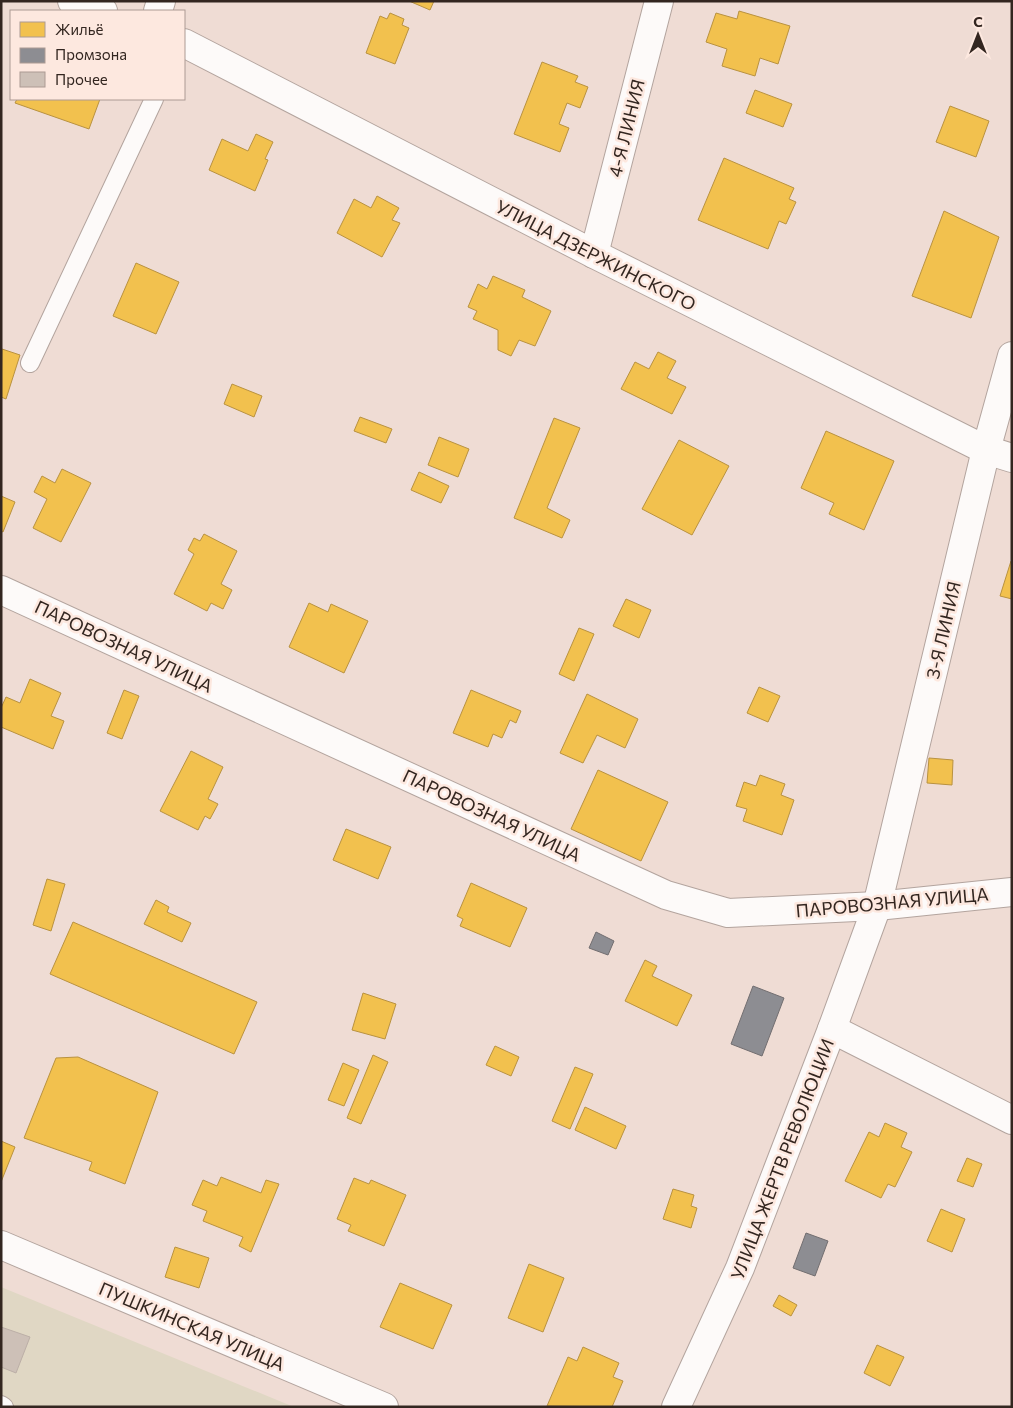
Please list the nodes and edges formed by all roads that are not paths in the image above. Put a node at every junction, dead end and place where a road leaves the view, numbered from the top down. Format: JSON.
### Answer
{"nodes":[{"id":1,"x":72,"y":1,"type":"edge"},
{"id":2,"x":659,"y":1,"type":"edge"},
{"id":3,"x":100,"y":10,"type":"edge"},
{"id":4,"x":185,"y":44,"type":"edge"},
{"id":5,"x":154,"y":100,"type":"edge"},
{"id":6,"x":594,"y":254,"type":"junction"},
{"id":7,"x":1012,"y":356,"type":"edge"},
{"id":8,"x":30,"y":363,"type":"dead end"},
{"id":9,"x":986,"y":450,"type":"junction"},
{"id":10,"x":1012,"y":458,"type":"edge"},
{"id":11,"x":3,"y":597,"type":"edge"},
{"id":12,"x":1012,"y":892,"type":"edge"},
{"id":13,"x":877,"y":906,"type":"junction"},
{"id":14,"x":832,"y":1028,"type":"junction"},
{"id":15,"x":1012,"y":1120,"type":"edge"},
{"id":16,"x":1,"y":1246,"type":"edge"},
{"id":17,"x":384,"y":1407,"type":"edge"},
{"id":18,"x":676,"y":1407,"type":"edge"}],
"edges":[{"from":1,"to":3,"type":"street"},
{"from":2,"to":6,"type":"street","name":"4-Я ЛИНИЯ"},
{"from":4,"to":6,"type":"street","name":"УЛИЦА ДЗЕРЖИНСКОГО"},
{"from":5,"to":8,"type":"lane"},
{"from":6,"to":9,"type":"street","name":"УЛИЦА ДЗЕРЖИНСКОГО"},
{"from":7,"to":9,"type":"street","name":"3-Я ЛИНИЯ"},
{"from":9,"to":10,"type":"street","name":"УЛИЦА ДЗЕРЖИНСКОГО"},
{"from":9,"to":13,"type":"street","name":"3-Я ЛИНИЯ"},
{"from":11,"to":13,"type":"street","name":"ПАРОВОЗНАЯ УЛИЦА"},
{"from":12,"to":13,"type":"street","name":"ПАРОВОЗНАЯ УЛИЦА"},
{"from":13,"to":14,"type":"street","name":"УЛИЦА ЖЕРТВ РЕВОЛЮЦИИ"},
{"from":14,"to":15,"type":"street"},
{"from":14,"to":18,"type":"street","name":"УЛИЦА ЖЕРТВ РЕВОЛЮЦИИ"},
{"from":16,"to":17,"type":"street","name":"ПУШКИНСКАЯ УЛИЦА"}]}
